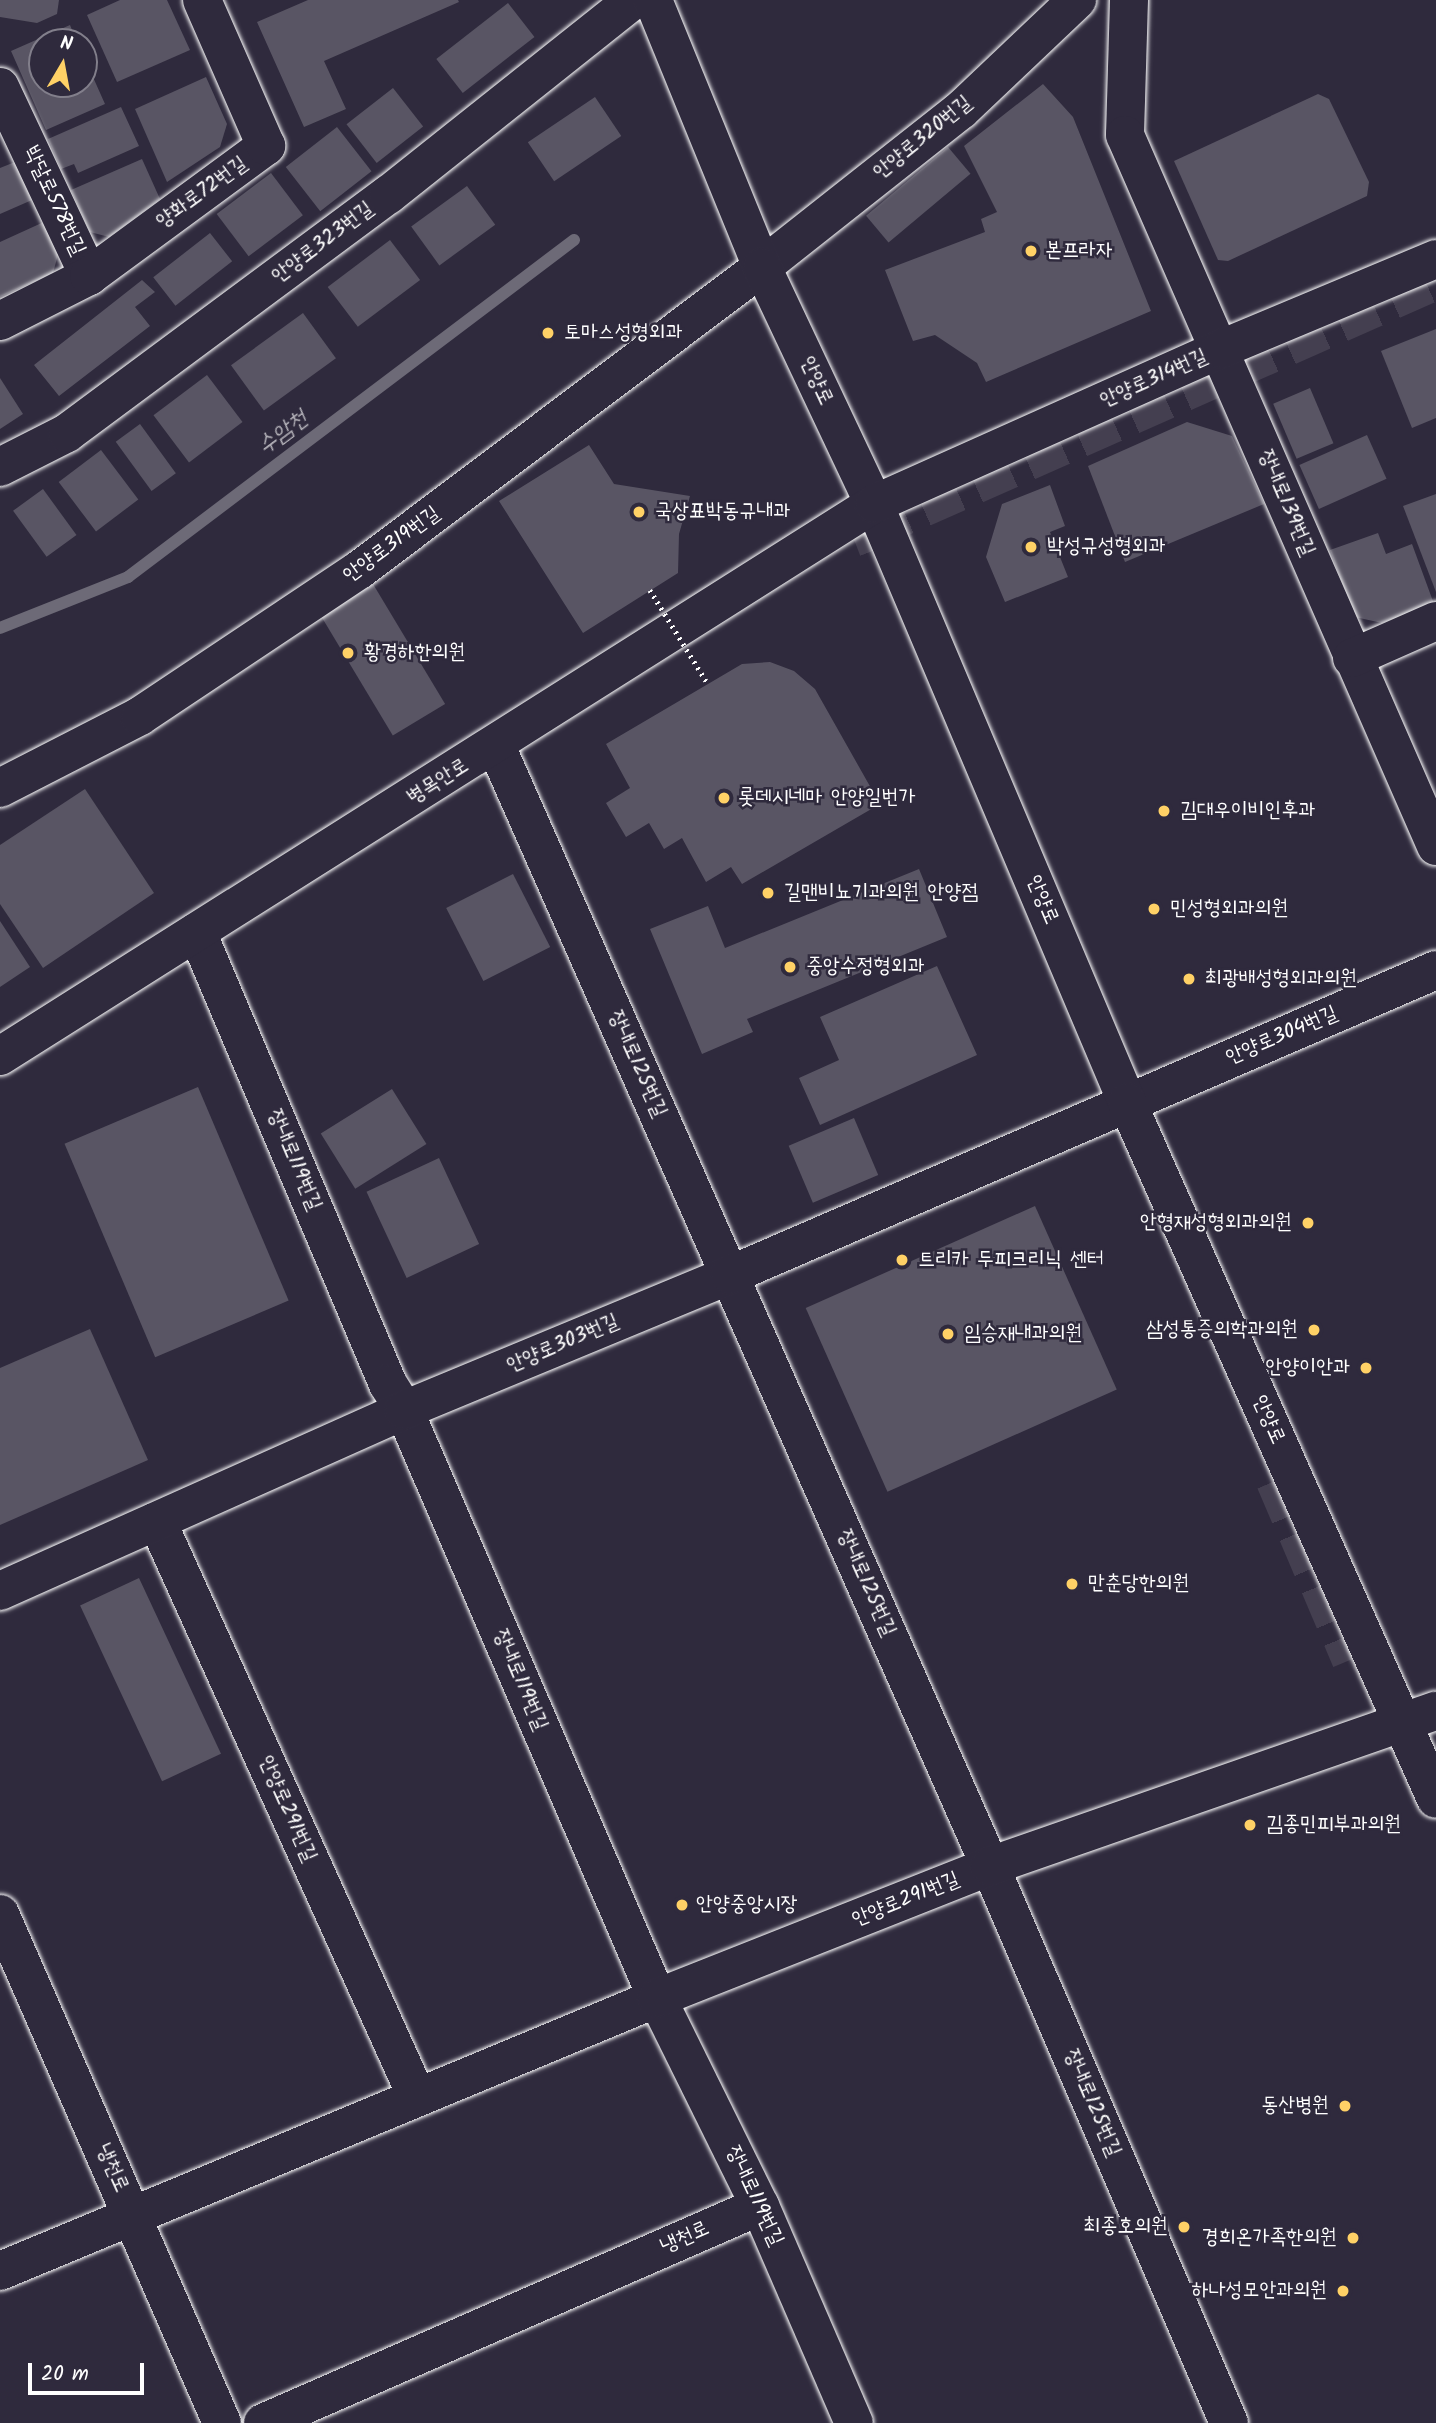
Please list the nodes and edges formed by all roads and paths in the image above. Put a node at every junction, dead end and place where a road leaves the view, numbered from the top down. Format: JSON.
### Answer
{"nodes":[{"id":1,"x":202,"y":0,"type":"edge"},
{"id":2,"x":633,"y":0,"type":"edge"},
{"id":3,"x":653,"y":0,"type":"edge"},
{"id":4,"x":1077,"y":0,"type":"edge"},
{"id":5,"x":1129,"y":0,"type":"edge"},
{"id":6,"x":0,"y":87,"type":"edge"},
{"id":7,"x":1436,"y":259,"type":"edge"},
{"id":8,"x":762,"y":267,"type":"junction"},
{"id":9,"x":89,"y":276,"type":"junction"},
{"id":10,"x":0,"y":321,"type":"edge"},
{"id":11,"x":1221,"y":349,"type":"junction"},
{"id":12,"x":0,"y":467,"type":"edge"},
{"id":13,"x":874,"y":504,"type":"junction"},
{"id":14,"x":650,"y":590,"type":"dead end"},
{"id":15,"x":1436,"y":621,"type":"edge"},
{"id":16,"x":1352,"y":658,"type":"junction"},
{"id":17,"x":708,"y":684,"type":"dead end"},
{"id":18,"x":496,"y":746,"type":"junction"},
{"id":19,"x":0,"y":788,"type":"edge"},
{"id":20,"x":1436,"y":846,"type":"edge"},
{"id":21,"x":197,"y":932,"type":"junction"},
{"id":22,"x":1436,"y":970,"type":"edge"},
{"id":23,"x":0,"y":1056,"type":"edge"},
{"id":24,"x":1127,"y":1102,"type":"junction"},
{"id":25,"x":730,"y":1275,"type":"junction"},
{"id":26,"x":404,"y":1410,"type":"junction"},
{"id":27,"x":157,"y":1521,"type":"junction"},
{"id":28,"x":0,"y":1591,"type":"edge"},
{"id":29,"x":1420,"y":1718,"type":"edge"},
{"id":30,"x":1436,"y":1799,"type":"edge"},
{"id":31,"x":990,"y":1867,"type":"junction"},
{"id":32,"x":0,"y":1914,"type":"edge"},
{"id":33,"x":657,"y":1998,"type":"junction"},
{"id":34,"x":417,"y":2097,"type":"junction"},
{"id":35,"x":760,"y":2206,"type":"junction"},
{"id":36,"x":132,"y":2214,"type":"junction"},
{"id":37,"x":0,"y":2270,"type":"edge"},
{"id":38,"x":222,"y":2423,"type":"edge"},
{"id":39,"x":263,"y":2423,"type":"edge"},
{"id":40,"x":854,"y":2423,"type":"edge"},
{"id":41,"x":1229,"y":2423,"type":"edge"}],
"edges":[{"from":1,"to":9,"type":"street","name":"양화로72번길"},
{"from":2,"to":12,"type":"street","name":"안양로323번길"},
{"from":3,"to":8,"type":"street","name":"안양로"},
{"from":4,"to":8,"type":"street","name":"안양로320번길"},
{"from":5,"to":11,"type":"street","name":"장내로139번길"},
{"from":6,"to":9,"type":"street","name":"박달로578번길"},
{"from":7,"to":11,"type":"street","name":"안양로314번길"},
{"from":8,"to":13,"type":"street","name":"안양로"},
{"from":8,"to":19,"type":"street","name":"안양로319번길"},
{"from":9,"to":10,"type":"street","name":"양화로72번길"},
{"from":11,"to":13,"type":"street","name":"안양로314번길"},
{"from":11,"to":16,"type":"street","name":"장내로139번길"},
{"from":13,"to":18,"type":"street","name":"병목안로"},
{"from":13,"to":24,"type":"street","name":"안양로"},
{"from":14,"to":17,"type":"path","bridge":true},
{"from":15,"to":16,"type":"street"},
{"from":16,"to":20,"type":"street","name":"장내로139번길"},
{"from":18,"to":21,"type":"street","name":"병목안로"},
{"from":18,"to":25,"type":"street","name":"장내로125번길"},
{"from":21,"to":23,"type":"street","name":"병목안로"},
{"from":21,"to":26,"type":"street","name":"장내로119번길"},
{"from":22,"to":24,"type":"street","name":"안양로304번길"},
{"from":24,"to":25,"type":"street","name":"안양로303번길"},
{"from":24,"to":29,"type":"street","name":"안양로"},
{"from":25,"to":26,"type":"street","name":"안양로303번길"},
{"from":25,"to":31,"type":"street","name":"장내로125번길"},
{"from":26,"to":27,"type":"street","name":"안양로303번길"},
{"from":26,"to":33,"type":"street","name":"장내로119번길"},
{"from":27,"to":28,"type":"street","name":"안양로303번길"},
{"from":27,"to":34,"type":"street","name":"안양로291번길"},
{"from":29,"to":30,"type":"street","name":"안양로"},
{"from":29,"to":31,"type":"street","name":"안양로291번길"},
{"from":31,"to":33,"type":"street","name":"안양로291번길"},
{"from":31,"to":41,"type":"street","name":"장내로125번길"},
{"from":32,"to":36,"type":"street","name":"냉천로"},
{"from":33,"to":34,"type":"street","name":"안양로291번길"},
{"from":33,"to":35,"type":"street","name":"장내로119번길"},
{"from":34,"to":36,"type":"street","name":"안양로291번길"},
{"from":35,"to":39,"type":"street","name":"냉천로"},
{"from":35,"to":40,"type":"street","name":"장내로119번길"},
{"from":36,"to":37,"type":"street","name":"안양로291번길"},
{"from":36,"to":38,"type":"street","name":"냉천로"}]}
